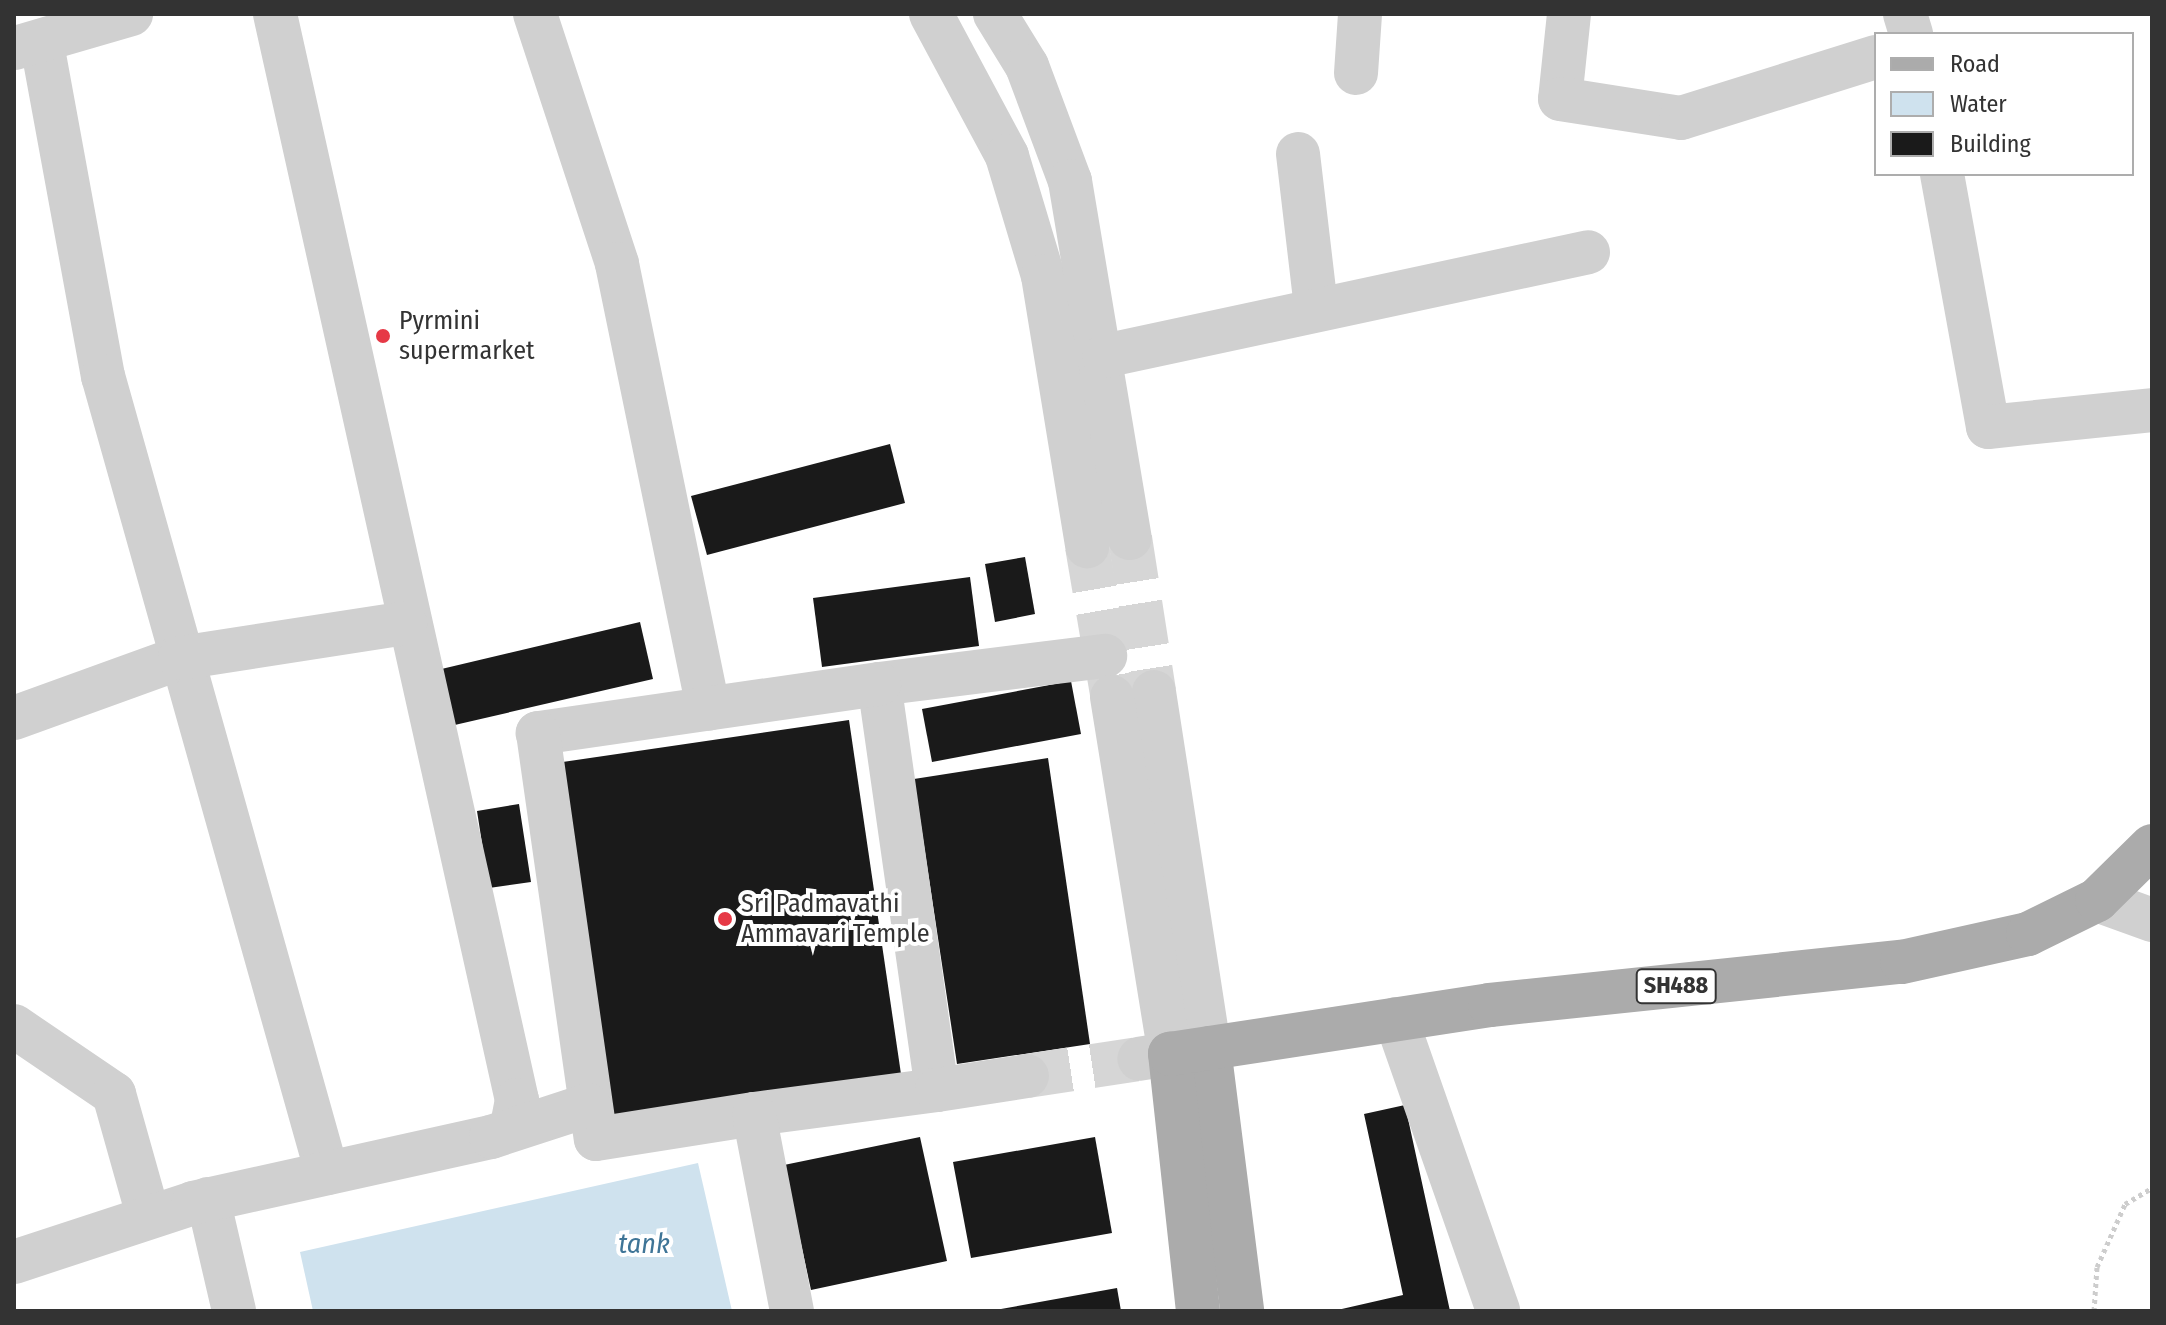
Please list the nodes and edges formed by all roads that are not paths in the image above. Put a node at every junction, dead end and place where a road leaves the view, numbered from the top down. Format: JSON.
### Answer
{"nodes":[{"id":1,"x":275,"y":14,"type":"edge"},
{"id":2,"x":535,"y":14,"type":"edge"},
{"id":3,"x":931,"y":14,"type":"edge"},
{"id":4,"x":995,"y":14,"type":"edge"},
{"id":5,"x":1360,"y":14,"type":"edge"},
{"id":6,"x":1569,"y":14,"type":"edge"},
{"id":7,"x":113,"y":17,"type":"edge"},
{"id":8,"x":28,"y":46,"type":"edge"},
{"id":9,"x":1874,"y":58,"type":"edge"},
{"id":10,"x":1356,"y":73,"type":"dead end"},
{"id":11,"x":1298,"y":154,"type":"dead end"},
{"id":12,"x":1942,"y":176,"type":"edge"},
{"id":13,"x":1588,"y":252,"type":"dead end"},
{"id":14,"x":1316,"y":308,"type":"junction"},
{"id":15,"x":1104,"y":356,"type":"junction"},
{"id":16,"x":2152,"y":410,"type":"edge"},
{"id":17,"x":1130,"y":538,"type":"tunnel mouth"},
{"id":18,"x":1087,"y":546,"type":"tunnel mouth"},
{"id":19,"x":405,"y":623,"type":"junction"},
{"id":20,"x":180,"y":658,"type":"junction"},
{"id":21,"x":879,"y":684,"type":"junction"},
{"id":22,"x":708,"y":709,"type":"junction"},
{"id":23,"x":14,"y":718,"type":"edge"},
{"id":24,"x":2152,"y":846,"type":"edge"},
{"id":25,"x":2097,"y":900,"type":"junction"},
{"id":26,"x":2152,"y":920,"type":"edge"},
{"id":27,"x":1396,"y":1019,"type":"junction"},
{"id":28,"x":14,"y":1026,"type":"edge"},
{"id":29,"x":1173,"y":1053,"type":"junction"},
{"id":30,"x":1027,"y":1076,"type":"tunnel mouth"},
{"id":31,"x":937,"y":1090,"type":"junction"},
{"id":32,"x":589,"y":1105,"type":"junction"},
{"id":33,"x":754,"y":1114,"type":"junction"},
{"id":34,"x":512,"y":1125,"type":"junction"},
{"id":35,"x":327,"y":1173,"type":"junction"},
{"id":36,"x":208,"y":1199,"type":"junction"},
{"id":37,"x":148,"y":1215,"type":"junction"},
{"id":38,"x":14,"y":1262,"type":"edge"},
{"id":39,"x":234,"y":1311,"type":"edge"},
{"id":40,"x":792,"y":1311,"type":"edge"},
{"id":41,"x":1198,"y":1311,"type":"edge"},
{"id":42,"x":1242,"y":1311,"type":"edge"},
{"id":43,"x":1498,"y":1311,"type":"edge"}],
"edges":[{"from":1,"to":19,"type":"street"},
{"from":2,"to":22,"type":"street"},
{"from":3,"to":18,"type":"street"},
{"from":4,"to":15,"type":"street"},
{"from":5,"to":10,"type":"street"},
{"from":6,"to":9,"type":"street"},
{"from":7,"to":8,"type":"street"},
{"from":8,"to":20,"type":"street"},
{"from":11,"to":14,"type":"street"},
{"from":12,"to":16,"type":"street"},
{"from":13,"to":14,"type":"street"},
{"from":14,"to":15,"type":"street"},
{"from":15,"to":17,"type":"street"},
{"from":19,"to":20,"type":"street"},
{"from":19,"to":34,"type":"street"},
{"from":20,"to":23,"type":"street"},
{"from":20,"to":35,"type":"street"},
{"from":21,"to":22,"type":"street"},
{"from":21,"to":29,"type":"street"},
{"from":21,"to":31,"type":"street"},
{"from":22,"to":32,"type":"street"},
{"from":24,"to":25,"type":"main road","number":"SH488"},
{"from":25,"to":26,"type":"street"},
{"from":25,"to":27,"type":"main road","number":"SH488"},
{"from":27,"to":29,"type":"main road","number":"SH488"},
{"from":27,"to":43,"type":"street"},
{"from":28,"to":37,"type":"street"},
{"from":29,"to":41,"type":"main road"},
{"from":29,"to":42,"type":"main road"},
{"from":30,"to":31,"type":"street"},
{"from":31,"to":33,"type":"street"},
{"from":32,"to":33,"type":"street"},
{"from":32,"to":34,"type":"street"},
{"from":33,"to":40,"type":"street"},
{"from":34,"to":35,"type":"street"},
{"from":35,"to":36,"type":"street"},
{"from":36,"to":37,"type":"street"},
{"from":36,"to":39,"type":"street"},
{"from":37,"to":38,"type":"street"}]}
